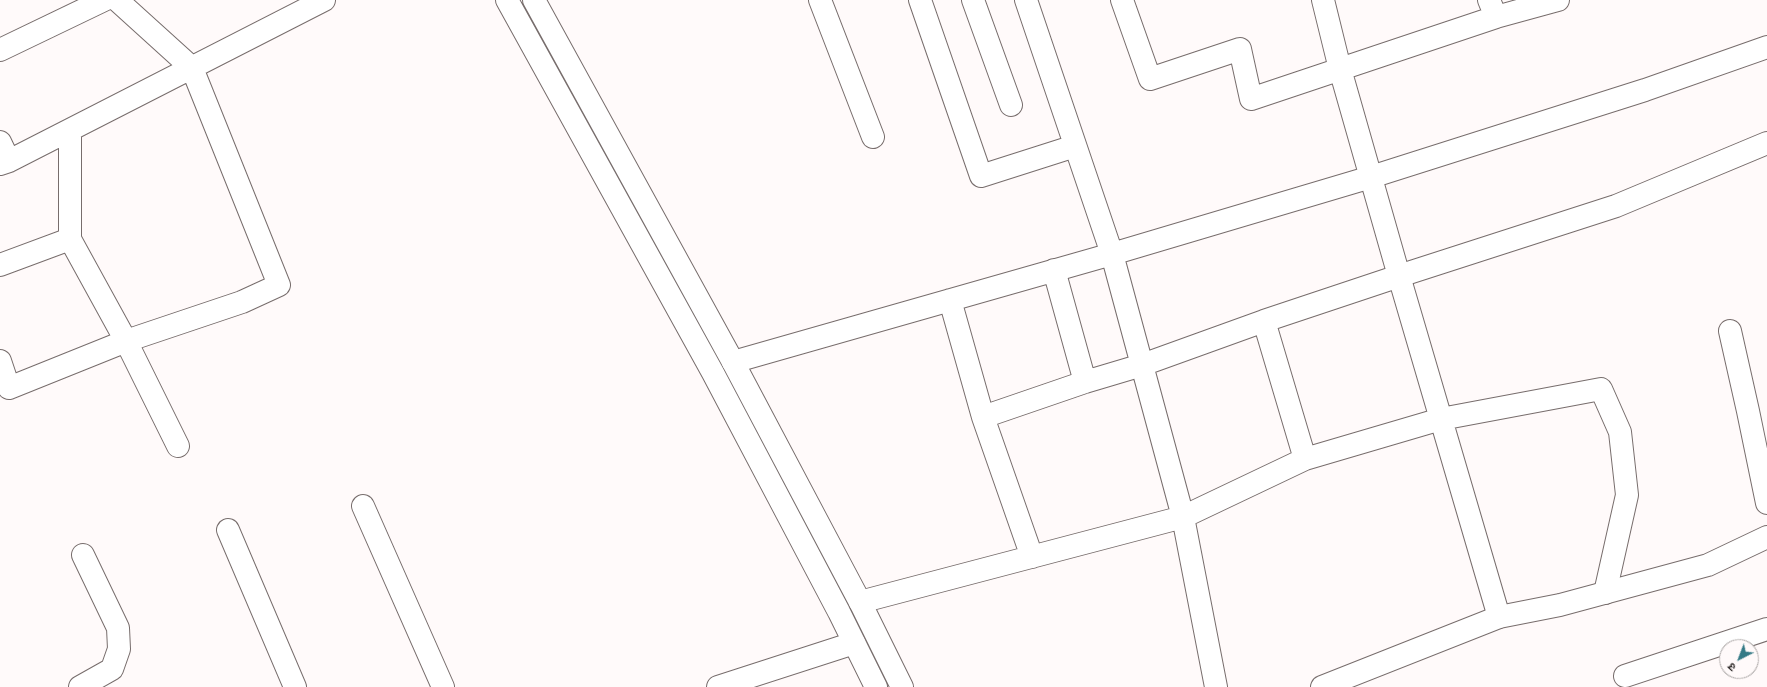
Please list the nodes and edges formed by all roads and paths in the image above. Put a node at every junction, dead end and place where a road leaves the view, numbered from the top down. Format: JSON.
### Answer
{"nodes":[{"id":1,"x":104,"y":0,"type":"edge"},
{"id":2,"x":117,"y":0,"type":"edge"},
{"id":3,"x":324,"y":0,"type":"edge"},
{"id":4,"x":507,"y":0,"type":"edge"},
{"id":5,"x":820,"y":0,"type":"edge"},
{"id":6,"x":920,"y":0,"type":"edge"},
{"id":7,"x":973,"y":0,"type":"edge"},
{"id":8,"x":1026,"y":0,"type":"edge"},
{"id":9,"x":1122,"y":0,"type":"edge"},
{"id":10,"x":1322,"y":0,"type":"edge"},
{"id":11,"x":1558,"y":0,"type":"edge"},
{"id":12,"x":540,"y":2,"type":"edge"},
{"id":13,"x":1493,"y":8,"type":"edge"},
{"id":14,"x":1767,"y":47,"type":"edge"},
{"id":15,"x":0,"y":50,"type":"edge"},
{"id":16,"x":192,"y":68,"type":"junction"},
{"id":17,"x":1340,"y":69,"type":"junction"},
{"id":18,"x":1011,"y":105,"type":"dead end"},
{"id":19,"x":70,"y":130,"type":"junction"},
{"id":20,"x":873,"y":137,"type":"dead end"},
{"id":21,"x":1767,"y":143,"type":"edge"},
{"id":22,"x":1075,"y":146,"type":"junction"},
{"id":23,"x":3,"y":155,"type":"edge"},
{"id":24,"x":1371,"y":177,"type":"junction"},
{"id":25,"x":70,"y":239,"type":"junction"},
{"id":26,"x":1112,"y":254,"type":"junction"},
{"id":27,"x":0,"y":265,"type":"edge"},
{"id":28,"x":1054,"y":270,"type":"junction"},
{"id":29,"x":1399,"y":276,"type":"junction"},
{"id":30,"x":950,"y":300,"type":"junction"},
{"id":31,"x":1264,"y":321,"type":"junction"},
{"id":32,"x":1730,"y":331,"type":"dead end"},
{"id":33,"x":126,"y":341,"type":"junction"},
{"id":34,"x":0,"y":361,"type":"edge"},
{"id":35,"x":733,"y":362,"type":"junction"},
{"id":36,"x":1142,"y":365,"type":"junction"},
{"id":37,"x":1085,"y":382,"type":"junction"},
{"id":38,"x":4,"y":389,"type":"edge"},
{"id":39,"x":983,"y":417,"type":"junction"},
{"id":40,"x":1441,"y":419,"type":"junction"},
{"id":41,"x":178,"y":446,"type":"dead end"},
{"id":42,"x":1305,"y":459,"type":"junction"},
{"id":43,"x":1767,"y":503,"type":"edge"},
{"id":44,"x":363,"y":506,"type":"dead end"},
{"id":45,"x":1183,"y":517,"type":"junction"},
{"id":46,"x":228,"y":530,"type":"dead end"},
{"id":47,"x":1767,"y":537,"type":"edge"},
{"id":48,"x":83,"y":555,"type":"dead end"},
{"id":49,"x":1032,"y":557,"type":"junction"},
{"id":50,"x":1605,"y":593,"type":"junction"},
{"id":51,"x":860,"y":602,"type":"junction"},
{"id":52,"x":1499,"y":617,"type":"junction"},
{"id":53,"x":1767,"y":629,"type":"edge"},
{"id":54,"x":854,"y":643,"type":"junction"},
{"id":55,"x":1625,"y":676,"type":"dead end"},
{"id":56,"x":80,"y":687,"type":"edge"},
{"id":57,"x":295,"y":687,"type":"edge"},
{"id":58,"x":443,"y":687,"type":"edge"},
{"id":59,"x":718,"y":687,"type":"edge"},
{"id":60,"x":876,"y":687,"type":"edge"},
{"id":61,"x":902,"y":687,"type":"edge"},
{"id":62,"x":1216,"y":687,"type":"edge"},
{"id":63,"x":1322,"y":687,"type":"edge"}],
"edges":[{"from":1,"to":15,"type":"street"},
{"from":2,"to":16,"type":"street"},
{"from":3,"to":16,"type":"street"},
{"from":4,"to":54,"type":"street"},
{"from":5,"to":20,"type":"street"},
{"from":6,"to":22,"type":"street"},
{"from":7,"to":18,"type":"street"},
{"from":8,"to":22,"type":"street"},
{"from":9,"to":17,"type":"street"},
{"from":10,"to":17,"type":"street"},
{"from":11,"to":13,"type":"street"},
{"from":12,"to":35,"type":"street"},
{"from":13,"to":17,"type":"street"},
{"from":14,"to":24,"type":"street"},
{"from":16,"to":19,"type":"street"},
{"from":16,"to":33,"type":"street"},
{"from":17,"to":24,"type":"street"},
{"from":19,"to":23,"type":"street"},
{"from":19,"to":25,"type":"street"},
{"from":21,"to":29,"type":"street"},
{"from":22,"to":26,"type":"street"},
{"from":24,"to":26,"type":"street"},
{"from":24,"to":29,"type":"street"},
{"from":25,"to":27,"type":"street"},
{"from":25,"to":33,"type":"street"},
{"from":26,"to":28,"type":"street"},
{"from":26,"to":36,"type":"street"},
{"from":28,"to":30,"type":"street"},
{"from":28,"to":37,"type":"street"},
{"from":29,"to":31,"type":"street"},
{"from":29,"to":40,"type":"street"},
{"from":30,"to":35,"type":"street"},
{"from":30,"to":39,"type":"street"},
{"from":31,"to":36,"type":"street"},
{"from":31,"to":42,"type":"street"},
{"from":32,"to":43,"type":"street"},
{"from":33,"to":38,"type":"street"},
{"from":33,"to":41,"type":"street"},
{"from":34,"to":38,"type":"street"},
{"from":35,"to":51,"type":"street"},
{"from":36,"to":37,"type":"street"},
{"from":36,"to":45,"type":"street"},
{"from":37,"to":39,"type":"street"},
{"from":39,"to":49,"type":"street"},
{"from":40,"to":42,"type":"street"},
{"from":40,"to":50,"type":"street"},
{"from":40,"to":52,"type":"street"},
{"from":42,"to":45,"type":"street"},
{"from":44,"to":58,"type":"street"},
{"from":45,"to":49,"type":"street"},
{"from":45,"to":62,"type":"street"},
{"from":46,"to":57,"type":"street"},
{"from":47,"to":50,"type":"street"},
{"from":48,"to":56,"type":"street"},
{"from":49,"to":51,"type":"street"},
{"from":50,"to":52,"type":"street"},
{"from":51,"to":61,"type":"street"},
{"from":52,"to":63,"type":"street"},
{"from":53,"to":55,"type":"street"},
{"from":54,"to":59,"type":"street"},
{"from":54,"to":60,"type":"street"}]}
